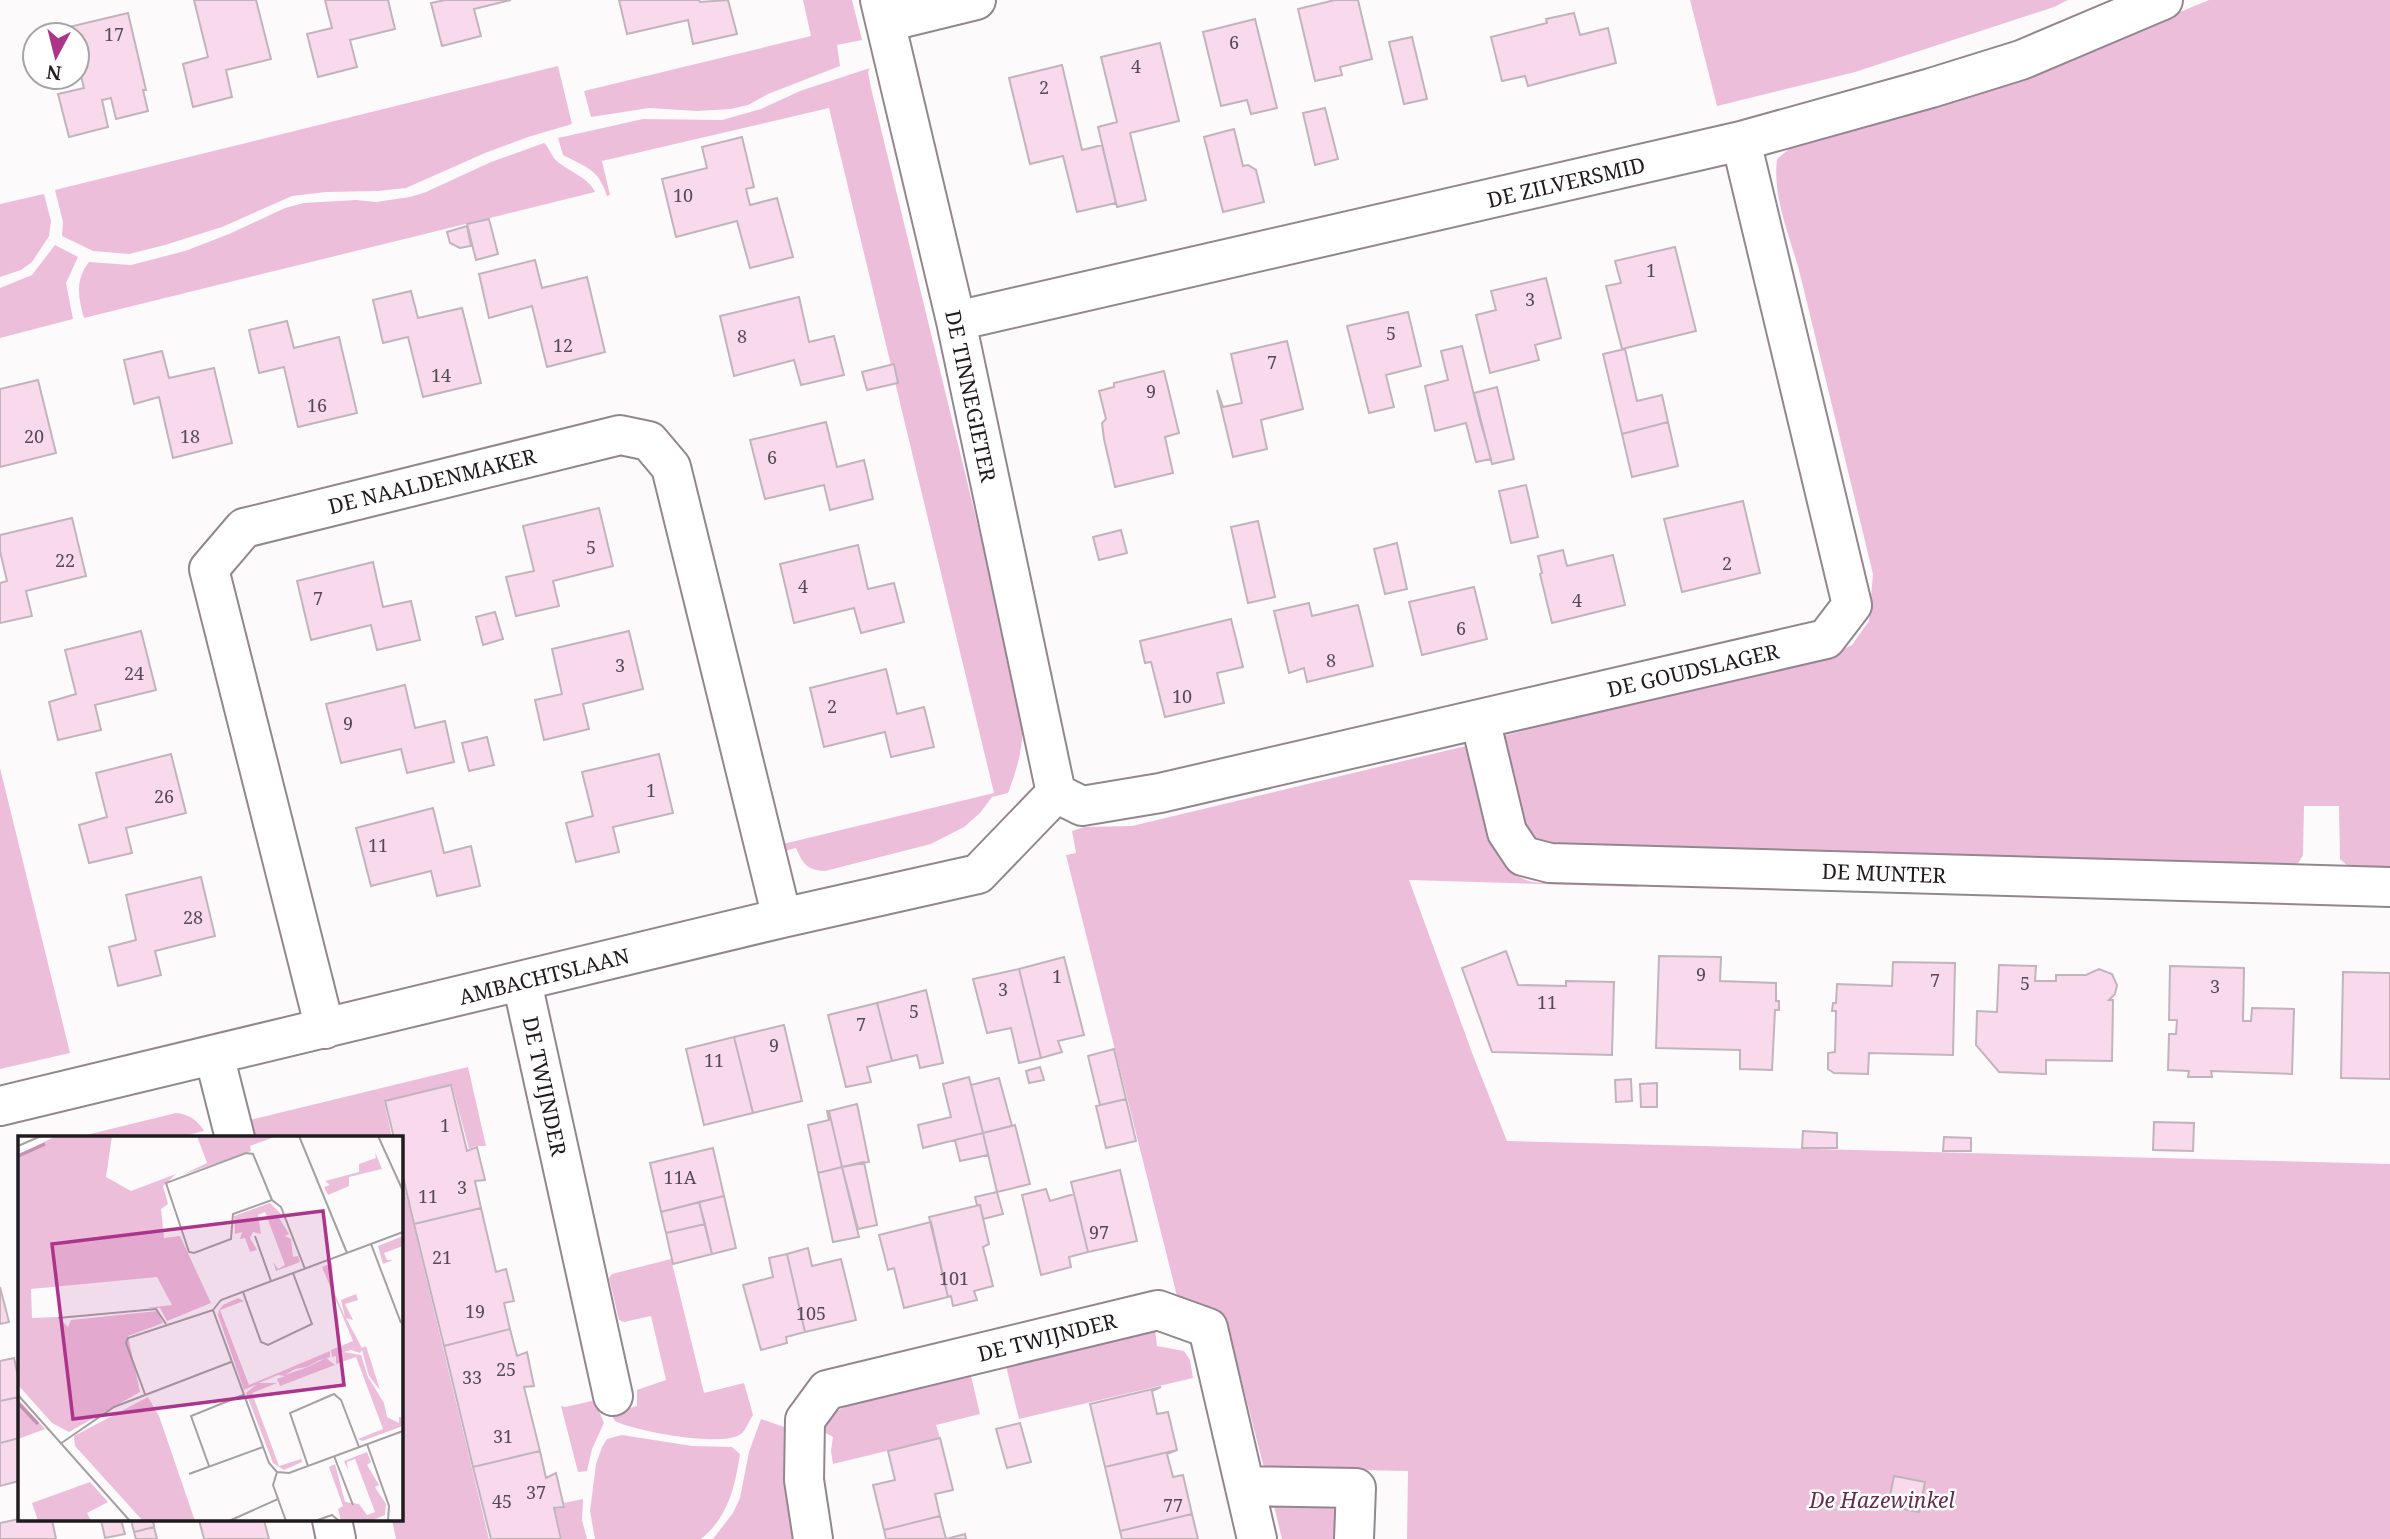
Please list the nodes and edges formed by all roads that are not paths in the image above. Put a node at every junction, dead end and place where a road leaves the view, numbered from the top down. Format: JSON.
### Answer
{"nodes":[{"id":1,"x":976,"y":0,"type":"edge"},
{"id":2,"x":2163,"y":0,"type":"edge"},
{"id":3,"x":883,"y":11,"type":"edge"},
{"id":4,"x":1741,"y":141,"type":"junction"},
{"id":5,"x":956,"y":321,"type":"junction"},
{"id":6,"x":1480,"y":719,"type":"junction"},
{"id":7,"x":1056,"y":793,"type":"junction"},
{"id":8,"x":2390,"y":887,"type":"edge"},
{"id":9,"x":782,"y":918,"type":"junction"},
{"id":10,"x":522,"y":982,"type":"junction"},
{"id":11,"x":325,"y":1029,"type":"junction"},
{"id":12,"x":214,"y":1055,"type":"junction"},
{"id":13,"x":0,"y":1107,"type":"edge"},
{"id":14,"x":234,"y":1136,"type":"edge"},
{"id":15,"x":613,"y":1396,"type":"dead end"},
{"id":16,"x":1245,"y":1486,"type":"junction"},
{"id":17,"x":332,"y":1522,"type":"edge"},
{"id":18,"x":336,"y":1539,"type":"edge"},
{"id":19,"x":813,"y":1539,"type":"edge"},
{"id":20,"x":1257,"y":1539,"type":"edge"},
{"id":21,"x":1354,"y":1539,"type":"edge"}],
"edges":[{"from":1,"to":3,"type":"street"},
{"from":2,"to":4,"type":"street","name":"DE ZILVERSMID"},
{"from":3,"to":5,"type":"street","name":"DE TINNEGIETER"},
{"from":4,"to":5,"type":"street","name":"DE ZILVERSMID"},
{"from":4,"to":6,"type":"street","name":"DE GOUDSLAGER"},
{"from":5,"to":7,"type":"street","name":"DE TINNEGIETER"},
{"from":6,"to":7,"type":"street","name":"DE GOUDSLAGER"},
{"from":6,"to":8,"type":"street","name":"DE MUNTER"},
{"from":7,"to":9,"type":"street","name":"AMBACHTSLAAN"},
{"from":9,"to":10,"type":"street","name":"AMBACHTSLAAN"},
{"from":9,"to":11,"type":"street","name":"DE NAALDENMAKER"},
{"from":10,"to":11,"type":"street","name":"AMBACHTSLAAN"},
{"from":10,"to":15,"type":"street","name":"DE TWIJNDER"},
{"from":11,"to":12,"type":"street","name":"AMBACHTSLAAN"},
{"from":12,"to":13,"type":"street","name":"AMBACHTSLAAN"},
{"from":12,"to":14,"type":"street"},
{"from":16,"to":19,"type":"street","name":"DE TWIJNDER"},
{"from":16,"to":20,"type":"street","name":"DE TWIJNDER"},
{"from":16,"to":21,"type":"street"},
{"from":17,"to":18,"type":"street"}]}
